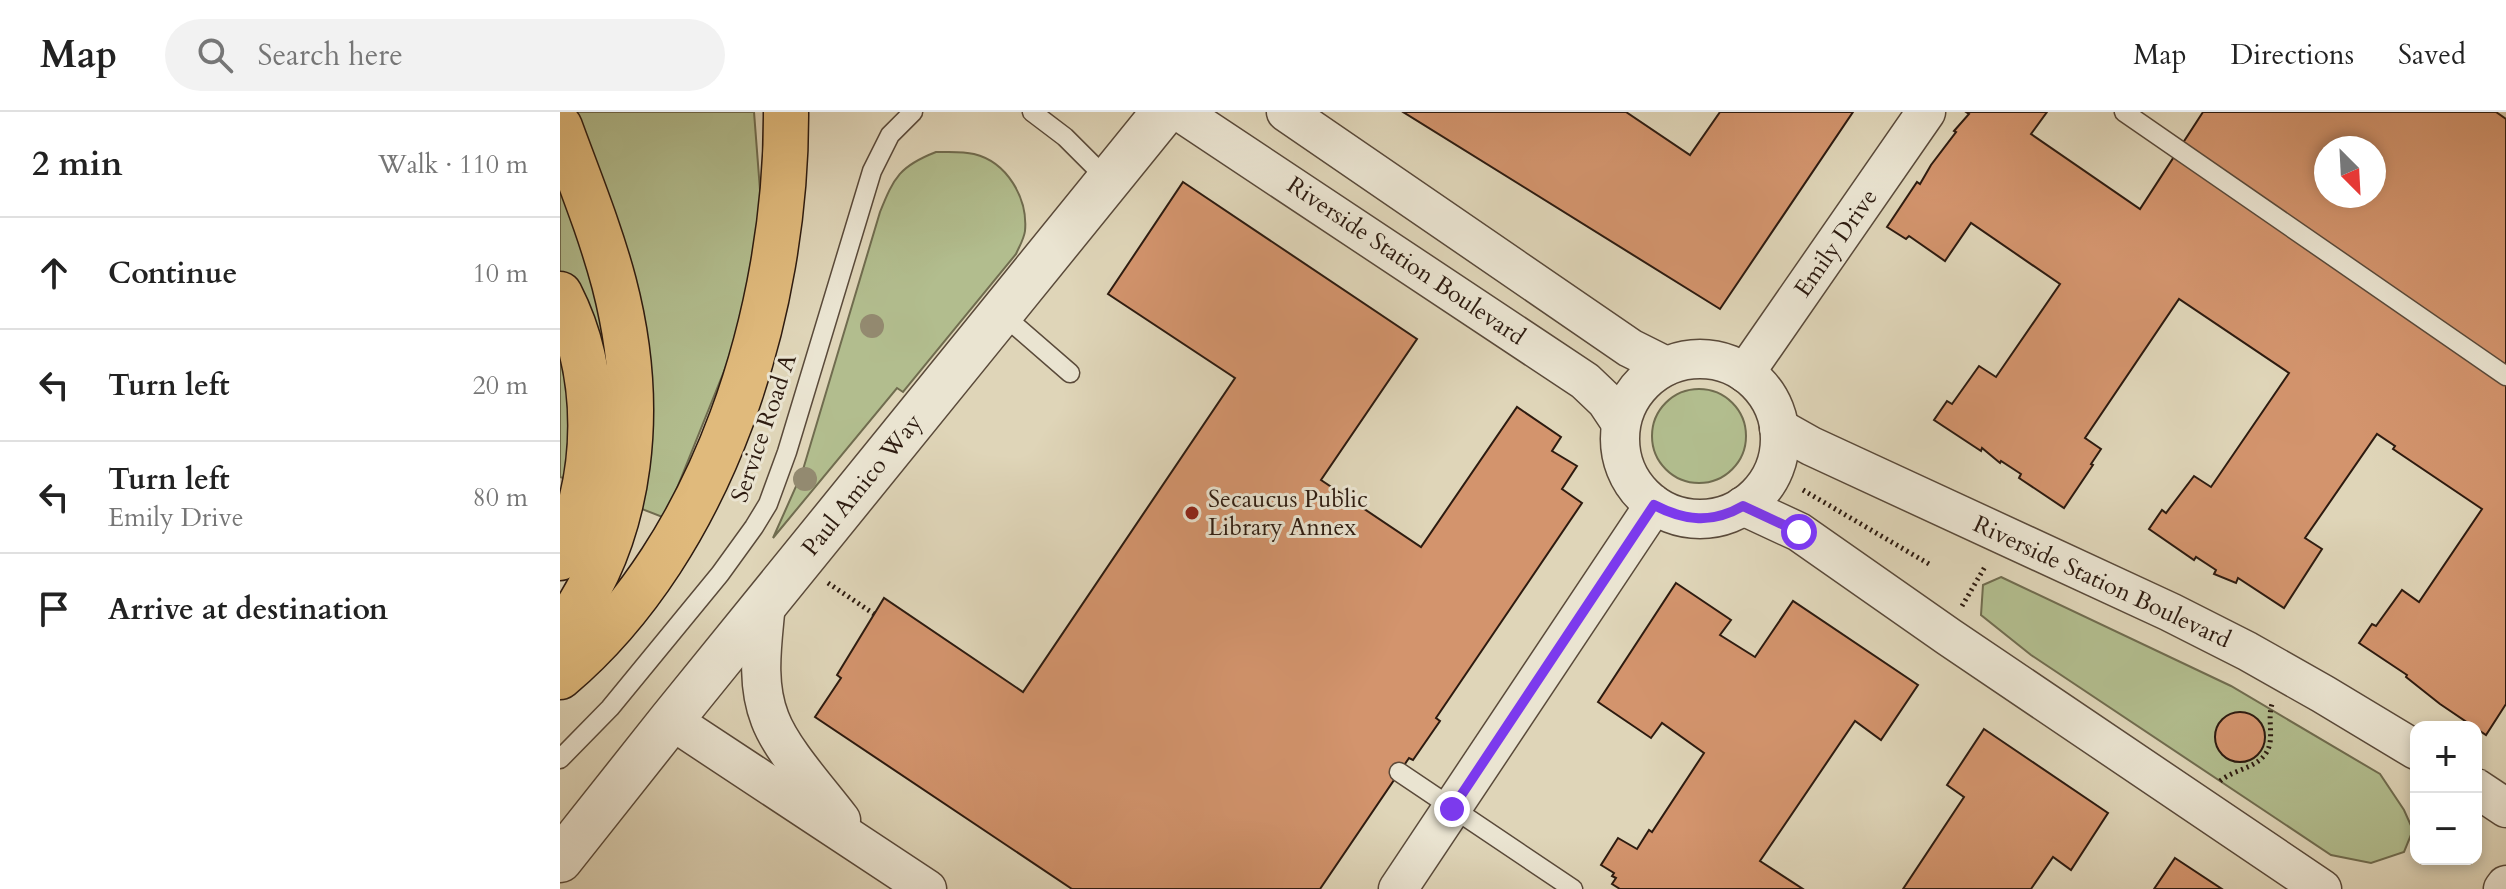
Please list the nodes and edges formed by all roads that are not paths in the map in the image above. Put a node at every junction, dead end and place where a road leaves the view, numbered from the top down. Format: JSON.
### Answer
{"nodes":[{"id":1,"x":786,"y":112,"type":"edge"},
{"id":2,"x":913,"y":112,"type":"edge"},
{"id":3,"x":1032,"y":112,"type":"edge"},
{"id":4,"x":1164,"y":112,"type":"edge"},
{"id":5,"x":1180,"y":112,"type":"edge"},
{"id":6,"x":1286,"y":112,"type":"edge"},
{"id":7,"x":1926,"y":112,"type":"edge"},
{"id":8,"x":2124,"y":112,"type":"edge"},
{"id":9,"x":560,"y":127,"type":"edge"},
{"id":10,"x":1109,"y":181,"type":"junction"},
{"id":11,"x":560,"y":294,"type":"edge"},
{"id":12,"x":1002,"y":314,"type":"junction"},
{"id":13,"x":1666,"y":366,"type":"junction"},
{"id":14,"x":1070,"y":373,"type":"dead end"},
{"id":15,"x":1745,"y":373,"type":"junction"},
{"id":16,"x":2506,"y":376,"type":"edge"},
{"id":17,"x":1620,"y":422,"type":"junction"},
{"id":18,"x":1779,"y":428,"type":"junction"},
{"id":19,"x":1654,"y":505,"type":"junction"},
{"id":20,"x":1743,"y":506,"type":"junction"},
{"id":21,"x":560,"y":558,"type":"edge"},
{"id":22,"x":766,"y":602,"type":"junction"},
{"id":23,"x":560,"y":633,"type":"edge"},
{"id":24,"x":560,"y":677,"type":"edge"},
{"id":25,"x":671,"y":720,"type":"junction"},
{"id":26,"x":2410,"y":746,"type":"edge"},
{"id":27,"x":560,"y":759,"type":"edge"},
{"id":28,"x":1399,"y":772,"type":"dead end"},
{"id":29,"x":2482,"y":792,"type":"edge"},
{"id":30,"x":2506,"y":808,"type":"edge"},
{"id":31,"x":1452,"y":809,"type":"junction"},
{"id":32,"x":857,"y":842,"type":"junction"},
{"id":33,"x":560,"y":860,"type":"edge"},
{"id":34,"x":927,"y":889,"type":"edge"},
{"id":35,"x":1398,"y":889,"type":"edge"},
{"id":36,"x":1573,"y":889,"type":"edge"},
{"id":37,"x":2322,"y":889,"type":"edge"}],
"edges":[{"from":1,"to":24,"type":"highway"},
{"from":2,"to":27,"type":"lane","name":"Service Road A"},
{"from":3,"to":10,"type":"lane"},
{"from":4,"to":10,"type":"street","name":"Paul Amico Way"},
{"from":5,"to":17,"type":"street","name":"Riverside Station Boulevard"},
{"from":6,"to":13,"type":"street"},
{"from":7,"to":15,"type":"street","name":"Emily Drive"},
{"from":8,"to":16,"type":"lane"},
{"from":9,"to":23,"type":"highway"},
{"from":10,"to":12,"type":"street","name":"Paul Amico Way"},
{"from":11,"to":21,"type":"highway"},
{"from":12,"to":14,"type":"lane"},
{"from":12,"to":22,"type":"street","name":"Paul Amico Way"},
{"from":13,"to":15,"type":"street"},
{"from":13,"to":17,"type":"street"},
{"from":15,"to":18,"type":"street"},
{"from":17,"to":19,"type":"street"},
{"from":18,"to":20,"type":"street"},
{"from":18,"to":26,"type":"street","name":"Riverside Station Boulevard"},
{"from":19,"to":20,"type":"street"},
{"from":19,"to":31,"type":"street"},
{"from":20,"to":37,"type":"street"},
{"from":22,"to":25,"type":"street","name":"Paul Amico Way"},
{"from":22,"to":32,"type":"street"},
{"from":25,"to":32,"type":"street"},
{"from":25,"to":33,"type":"street","name":"Paul Amico Way"},
{"from":28,"to":31,"type":"lane"},
{"from":29,"to":30,"type":"street"},
{"from":31,"to":35,"type":"street"},
{"from":31,"to":36,"type":"lane"},
{"from":32,"to":34,"type":"street"}]}
